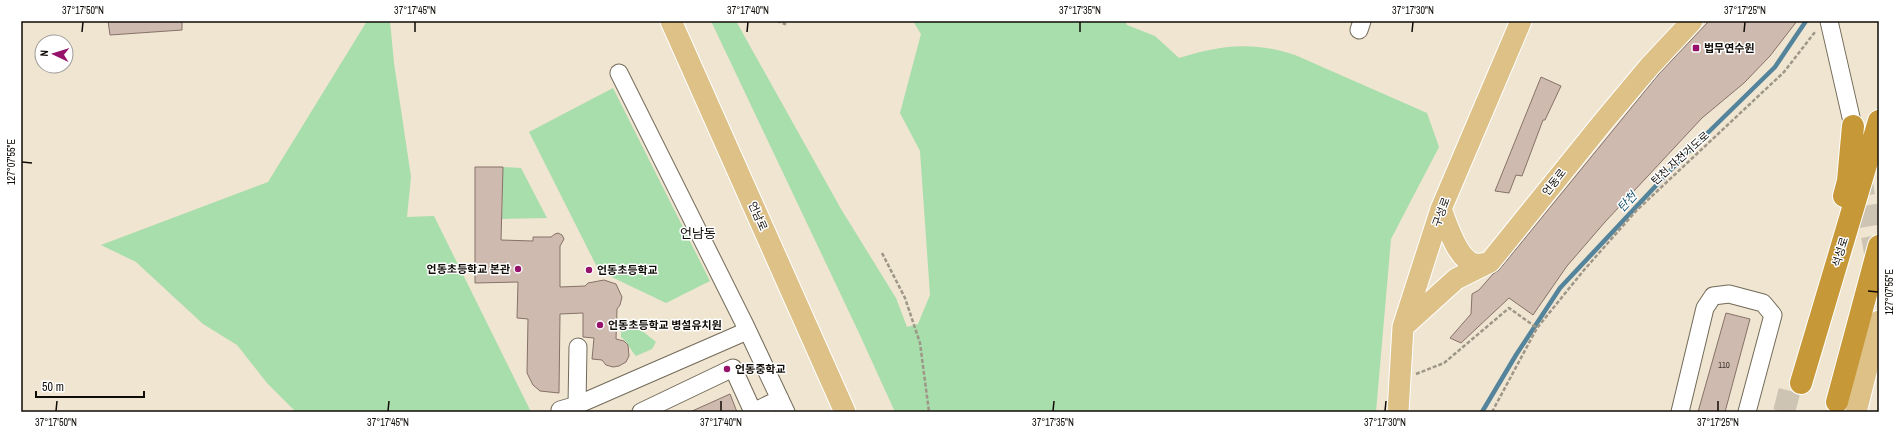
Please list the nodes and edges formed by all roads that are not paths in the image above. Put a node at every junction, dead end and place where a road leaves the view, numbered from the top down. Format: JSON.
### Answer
{"nodes":[{"id":1,"x":671,"y":21,"type":"edge"},
{"id":2,"x":1521,"y":21,"type":"edge"},
{"id":3,"x":1692,"y":21,"type":"edge"},
{"id":4,"x":1823,"y":24,"type":"edge"},
{"id":5,"x":619,"y":73,"type":"dead end"},
{"id":6,"x":1879,"y":121,"type":"edge"},
{"id":7,"x":1853,"y":126,"type":"joint"},
{"id":8,"x":1441,"y":209,"type":"junction"},
{"id":9,"x":1879,"y":246,"type":"edge"},
{"id":10,"x":1490,"y":262,"type":"junction"},
{"id":11,"x":1879,"y":321,"type":"edge"},
{"id":12,"x":1403,"y":327,"type":"junction"},
{"id":13,"x":747,"y":331,"type":"junction"},
{"id":14,"x":578,"y":347,"type":"dead end"},
{"id":15,"x":1837,"y":402,"type":"dead end"},
{"id":16,"x":783,"y":405,"type":"edge"},
{"id":17,"x":641,"y":412,"type":"edge"},
{"id":18,"x":753,"y":412,"type":"edge"},
{"id":19,"x":844,"y":412,"type":"edge"},
{"id":20,"x":1398,"y":412,"type":"edge"},
{"id":21,"x":1680,"y":412,"type":"edge"},
{"id":22,"x":1747,"y":412,"type":"edge"},
{"id":23,"x":1856,"y":412,"type":"edge"}],
"edges":[{"from":1,"to":19,"type":"main road","name":"언남로"},
{"from":2,"to":8,"type":"main road","name":"구성로"},
{"from":3,"to":10,"type":"main road","name":"언동로"},
{"from":4,"to":7,"type":"street"},
{"from":5,"to":13,"type":"street"},
{"from":6,"to":7,"type":"highway","name":"석성로"},
{"from":8,"to":10,"type":"main road"},
{"from":8,"to":12,"type":"main road","name":"구성로"},
{"from":9,"to":15,"type":"highway"},
{"from":10,"to":12,"type":"main road","name":"언동로"},
{"from":11,"to":23,"type":"main road"},
{"from":12,"to":20,"type":"main road","name":"구성로"},
{"from":13,"to":14,"type":"street"},
{"from":13,"to":16,"type":"street"},
{"from":16,"to":18,"type":"street"},
{"from":17,"to":18,"type":"street"},
{"from":21,"to":22,"type":"street"}]}
